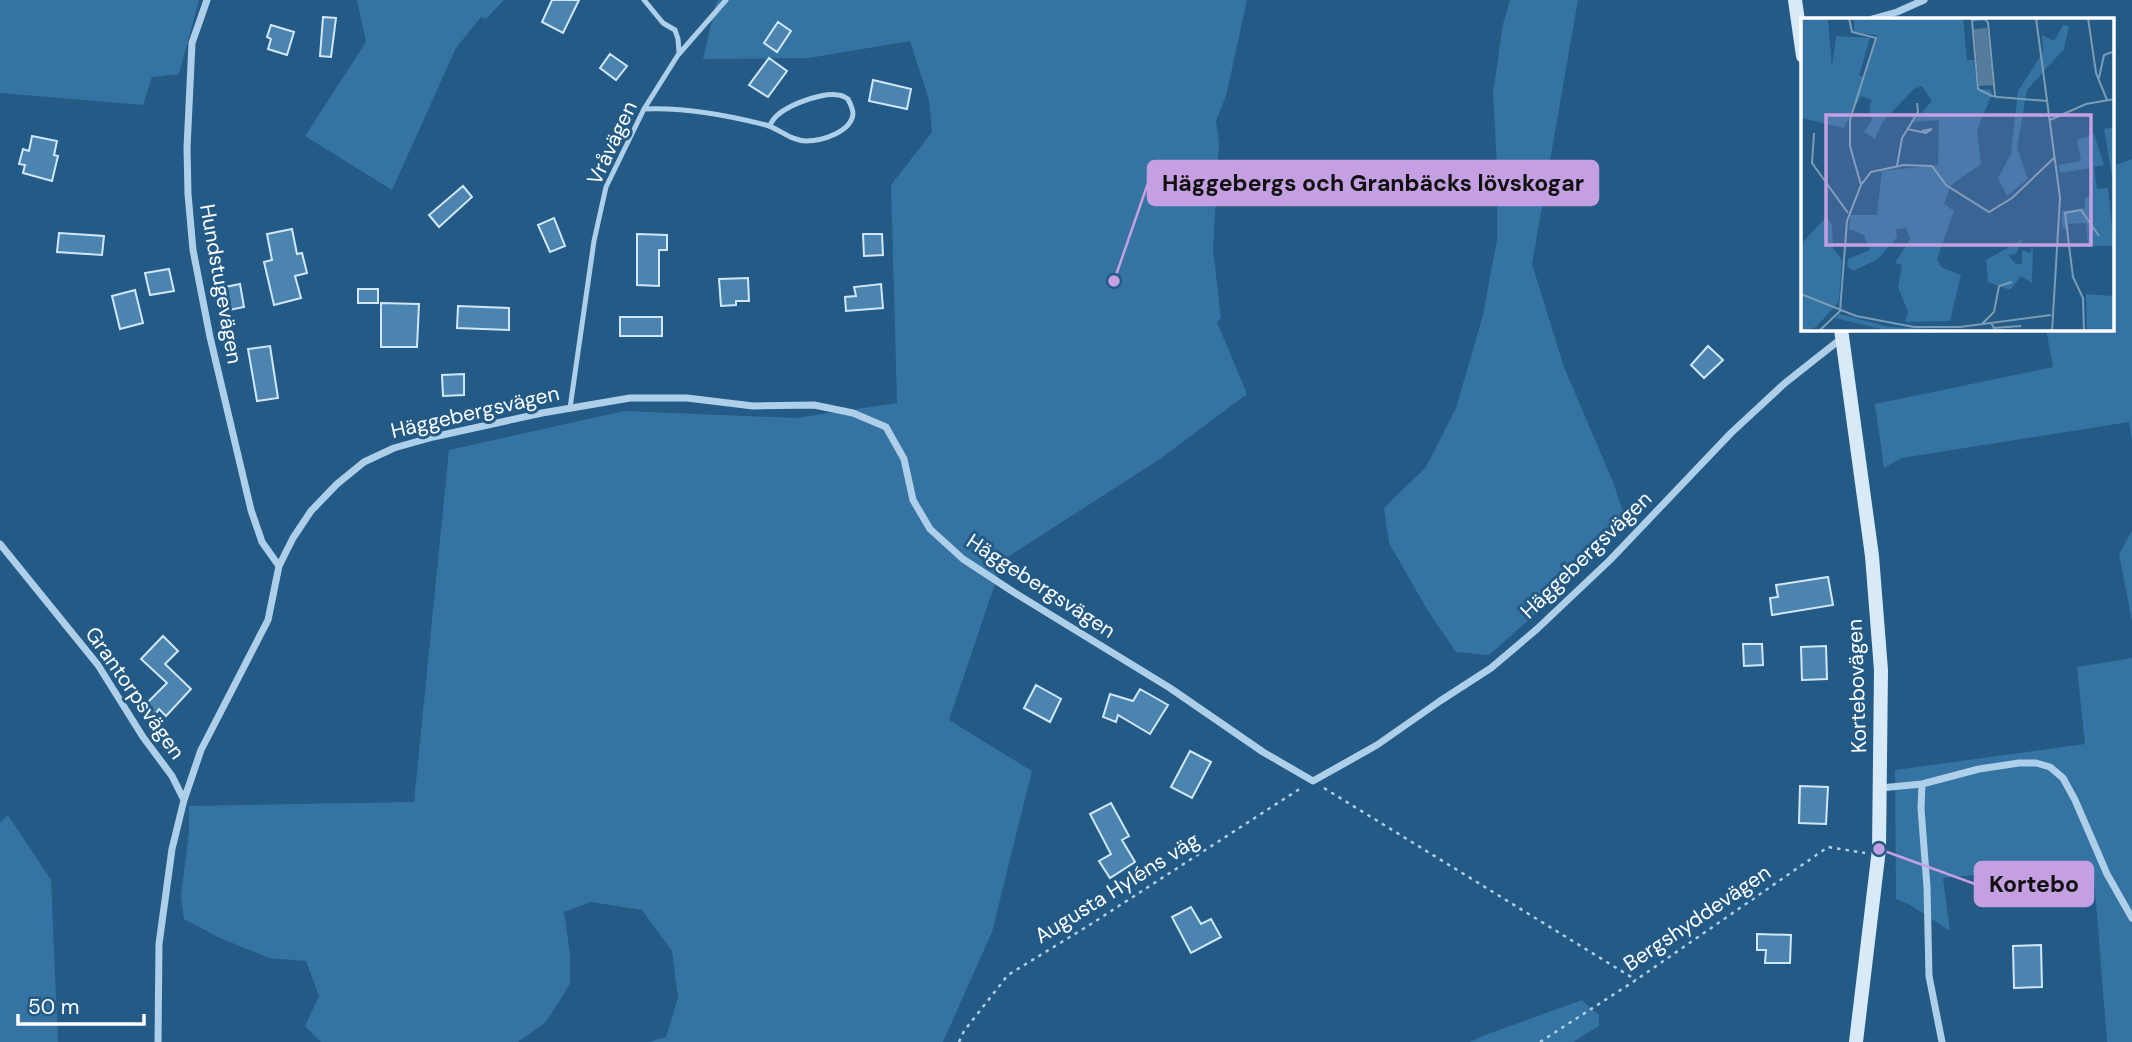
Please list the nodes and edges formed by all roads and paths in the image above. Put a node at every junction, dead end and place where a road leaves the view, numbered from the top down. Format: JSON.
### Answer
{"nodes":[{"id":1,"x":207,"y":0,"type":"edge"},
{"id":2,"x":644,"y":0,"type":"edge"},
{"id":3,"x":726,"y":0,"type":"edge"},
{"id":4,"x":1795,"y":0,"type":"edge"},
{"id":5,"x":1924,"y":0,"type":"edge"},
{"id":6,"x":1876,"y":18,"type":"edge"},
{"id":7,"x":1801,"y":33,"type":"edge"},
{"id":8,"x":678,"y":55,"type":"junction"},
{"id":9,"x":644,"y":109,"type":"junction"},
{"id":10,"x":770,"y":126,"type":"junction"},
{"id":11,"x":1842,"y":334,"type":"edge"},
{"id":12,"x":570,"y":408,"type":"junction"},
{"id":13,"x":0,"y":544,"type":"edge"},
{"id":14,"x":279,"y":566,"type":"junction"},
{"id":15,"x":1313,"y":780,"type":"junction"},
{"id":16,"x":1922,"y":785,"type":"junction"},
{"id":17,"x":1880,"y":788,"type":"junction"},
{"id":18,"x":184,"y":800,"type":"junction"},
{"id":19,"x":1878,"y":855,"type":"junction"},
{"id":20,"x":2132,"y":918,"type":"edge"},
{"id":21,"x":1636,"y":980,"type":"junction"},
{"id":22,"x":158,"y":1042,"type":"edge"},
{"id":23,"x":959,"y":1042,"type":"edge"},
{"id":24,"x":1539,"y":1042,"type":"edge"},
{"id":25,"x":1856,"y":1042,"type":"edge"},
{"id":26,"x":1942,"y":1042,"type":"edge"}],
"edges":[{"from":1,"to":14,"type":"street","name":"Hundstugevägen"},
{"from":2,"to":8,"type":"lane"},
{"from":3,"to":8,"type":"lane","name":"Vråvägen"},
{"from":4,"to":7,"type":"street"},
{"from":5,"to":6,"type":"street"},
{"from":8,"to":9,"type":"lane","name":"Vråvägen"},
{"from":9,"to":10,"type":"lane"},
{"from":9,"to":12,"type":"lane","name":"Vråvägen"},
{"from":10,"to":10,"type":"lane"},
{"from":11,"to":15,"type":"street","name":"Häggebergsvägen"},
{"from":11,"to":17,"type":"street","name":"Kortebovägen"},
{"from":12,"to":14,"type":"street","name":"Häggebergsvägen"},
{"from":12,"to":15,"type":"street","name":"Häggebergsvägen"},
{"from":13,"to":18,"type":"street","name":"Grantorpsvägen"},
{"from":14,"to":18,"type":"street","name":"Häggebergsvägen"},
{"from":15,"to":21,"type":"path"},
{"from":15,"to":23,"type":"path","name":"Augusta Hyléns väg"},
{"from":16,"to":17,"type":"street"},
{"from":16,"to":20,"type":"street"},
{"from":16,"to":26,"type":"street"},
{"from":17,"to":19,"type":"street","name":"Kortebovägen"},
{"from":18,"to":22,"type":"street","name":"Häggebergsvägen"},
{"from":19,"to":21,"type":"path","name":"Bergshyddevägen"},
{"from":19,"to":25,"type":"street","name":"Kortebovägen"},
{"from":21,"to":24,"type":"path","name":"Bergshyddevägen"}]}
